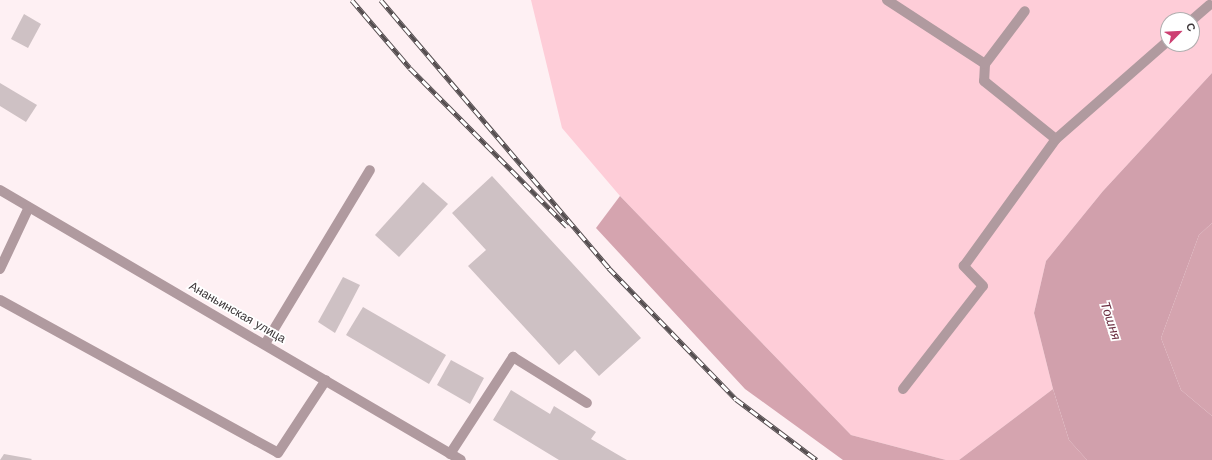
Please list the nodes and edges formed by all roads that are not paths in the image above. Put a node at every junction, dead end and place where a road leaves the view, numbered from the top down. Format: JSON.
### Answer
{"nodes":[{"id":1,"x":891,"y":1,"type":"edge"},
{"id":2,"x":1209,"y":5,"type":"dead end"},
{"id":3,"x":1025,"y":11,"type":"dead end"},
{"id":4,"x":1200,"y":13,"type":"edge"},
{"id":5,"x":1160,"y":48,"type":"edge"},
{"id":6,"x":985,"y":64,"type":"junction"},
{"id":7,"x":1056,"y":139,"type":"junction"},
{"id":8,"x":370,"y":170,"type":"dead end"},
{"id":9,"x":0,"y":190,"type":"edge"},
{"id":10,"x":29,"y":207,"type":"junction"},
{"id":11,"x":0,"y":269,"type":"edge"},
{"id":12,"x":0,"y":300,"type":"edge"},
{"id":13,"x":265,"y":344,"type":"junction"},
{"id":14,"x":326,"y":380,"type":"junction"},
{"id":15,"x":903,"y":389,"type":"dead end"},
{"id":16,"x":587,"y":403,"type":"dead end"},
{"id":17,"x":450,"y":454,"type":"junction"},
{"id":18,"x":461,"y":460,"type":"edge"}],
"edges":[{"from":1,"to":6,"type":"street"},
{"from":2,"to":4,"type":"street"},
{"from":3,"to":6,"type":"street"},
{"from":5,"to":7,"type":"street"},
{"from":6,"to":7,"type":"street"},
{"from":7,"to":15,"type":"street"},
{"from":8,"to":13,"type":"street"},
{"from":9,"to":10,"type":"street","name":"Ананьинская улица"},
{"from":10,"to":11,"type":"street"},
{"from":10,"to":13,"type":"street","name":"Ананьинская улица"},
{"from":12,"to":14,"type":"street"},
{"from":13,"to":14,"type":"street","name":"Ананьинская улица"},
{"from":14,"to":17,"type":"street","name":"Ананьинская улица"},
{"from":16,"to":17,"type":"street"},
{"from":17,"to":18,"type":"street","name":"Ананьинская улица"}]}
